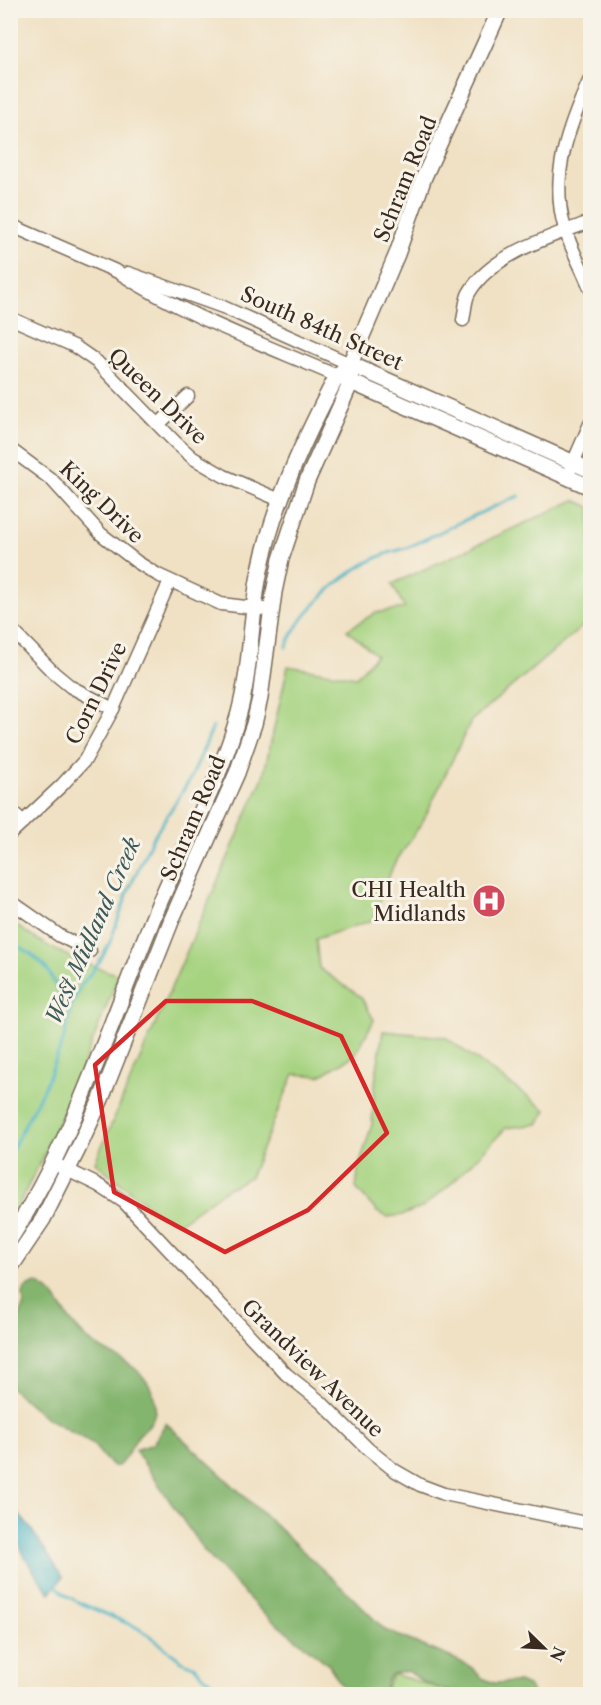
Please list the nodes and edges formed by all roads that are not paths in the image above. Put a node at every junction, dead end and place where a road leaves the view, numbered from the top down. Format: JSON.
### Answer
{"nodes":[{"id":1,"x":500,"y":10,"type":"edge"},
{"id":2,"x":591,"y":79,"type":"edge"},
{"id":3,"x":591,"y":222,"type":"edge"},
{"id":4,"x":10,"y":225,"type":"edge"},
{"id":5,"x":566,"y":231,"type":"junction"},
{"id":6,"x":118,"y":272,"type":"junction"},
{"id":7,"x":591,"y":288,"type":"edge"},
{"id":8,"x":10,"y":318,"type":"edge"},
{"id":9,"x":463,"y":320,"type":"dead end"},
{"id":10,"x":350,"y":364,"type":"junction"},
{"id":11,"x":344,"y":379,"type":"junction"},
{"id":12,"x":188,"y":396,"type":"dead end"},
{"id":13,"x":159,"y":424,"type":"junction"},
{"id":14,"x":591,"y":424,"type":"edge"},
{"id":15,"x":503,"y":439,"type":"junction"},
{"id":16,"x":10,"y":448,"type":"edge"},
{"id":17,"x":571,"y":470,"type":"junction"},
{"id":18,"x":591,"y":470,"type":"edge"},
{"id":19,"x":591,"y":487,"type":"edge"},
{"id":20,"x":280,"y":500,"type":"junction"},
{"id":21,"x":170,"y":580,"type":"junction"},
{"id":22,"x":254,"y":608,"type":"junction"},
{"id":23,"x":272,"y":610,"type":"junction"},
{"id":24,"x":10,"y":628,"type":"edge"},
{"id":25,"x":113,"y":709,"type":"junction"},
{"id":26,"x":10,"y":808,"type":"edge"},
{"id":27,"x":23,"y":822,"type":"junction"},
{"id":28,"x":10,"y":834,"type":"edge"},
{"id":29,"x":10,"y":901,"type":"edge"},
{"id":30,"x":90,"y":951,"type":"dead end"},
{"id":31,"x":52,"y":1163,"type":"junction"},
{"id":32,"x":68,"y":1170,"type":"junction"},
{"id":33,"x":10,"y":1239,"type":"edge"},
{"id":34,"x":10,"y":1268,"type":"edge"},
{"id":35,"x":591,"y":1524,"type":"edge"}],
"edges":[{"from":1,"to":10,"type":"main road","name":"Schram Road"},
{"from":2,"to":5,"type":"street"},
{"from":3,"to":5,"type":"street"},
{"from":4,"to":6,"type":"street","name":"South 84th Street"},
{"from":5,"to":7,"type":"street"},
{"from":5,"to":9,"type":"street"},
{"from":6,"to":10,"type":"street","name":"South 84th Street"},
{"from":6,"to":11,"type":"street","name":"South 84th Street"},
{"from":8,"to":13,"type":"street","name":"Queen Drive"},
{"from":10,"to":11,"type":"main road","name":"Schram Road"},
{"from":10,"to":15,"type":"main road","name":"South 84th Street"},
{"from":11,"to":15,"type":"main road","name":"South 84th Street"},
{"from":11,"to":20,"type":"main road","name":"Schram Road"},
{"from":11,"to":23,"type":"main road","name":"Schram Road"},
{"from":12,"to":13,"type":"street"},
{"from":13,"to":20,"type":"street","name":"Queen Drive"},
{"from":14,"to":17,"type":"street"},
{"from":15,"to":17,"type":"main road"},
{"from":16,"to":21,"type":"street","name":"King Drive"},
{"from":17,"to":18,"type":"main road"},
{"from":17,"to":19,"type":"main road"},
{"from":20,"to":22,"type":"main road","name":"Schram Road"},
{"from":21,"to":22,"type":"street","name":"King Drive"},
{"from":21,"to":25,"type":"street","name":"Corn Drive"},
{"from":22,"to":23,"type":"street","name":"King Drive"},
{"from":22,"to":31,"type":"main road","name":"Schram Road"},
{"from":23,"to":32,"type":"main road","name":"Schram Road"},
{"from":24,"to":25,"type":"street"},
{"from":25,"to":27,"type":"street","name":"Corn Drive"},
{"from":26,"to":27,"type":"street"},
{"from":27,"to":28,"type":"street","name":"Corn Drive"},
{"from":29,"to":30,"type":"street"},
{"from":31,"to":32,"type":"street","name":"Grandview Avenue"},
{"from":31,"to":33,"type":"main road","name":"Schram Road"},
{"from":32,"to":34,"type":"main road","name":"Schram Road"},
{"from":32,"to":35,"type":"street","name":"Grandview Avenue"}]}
